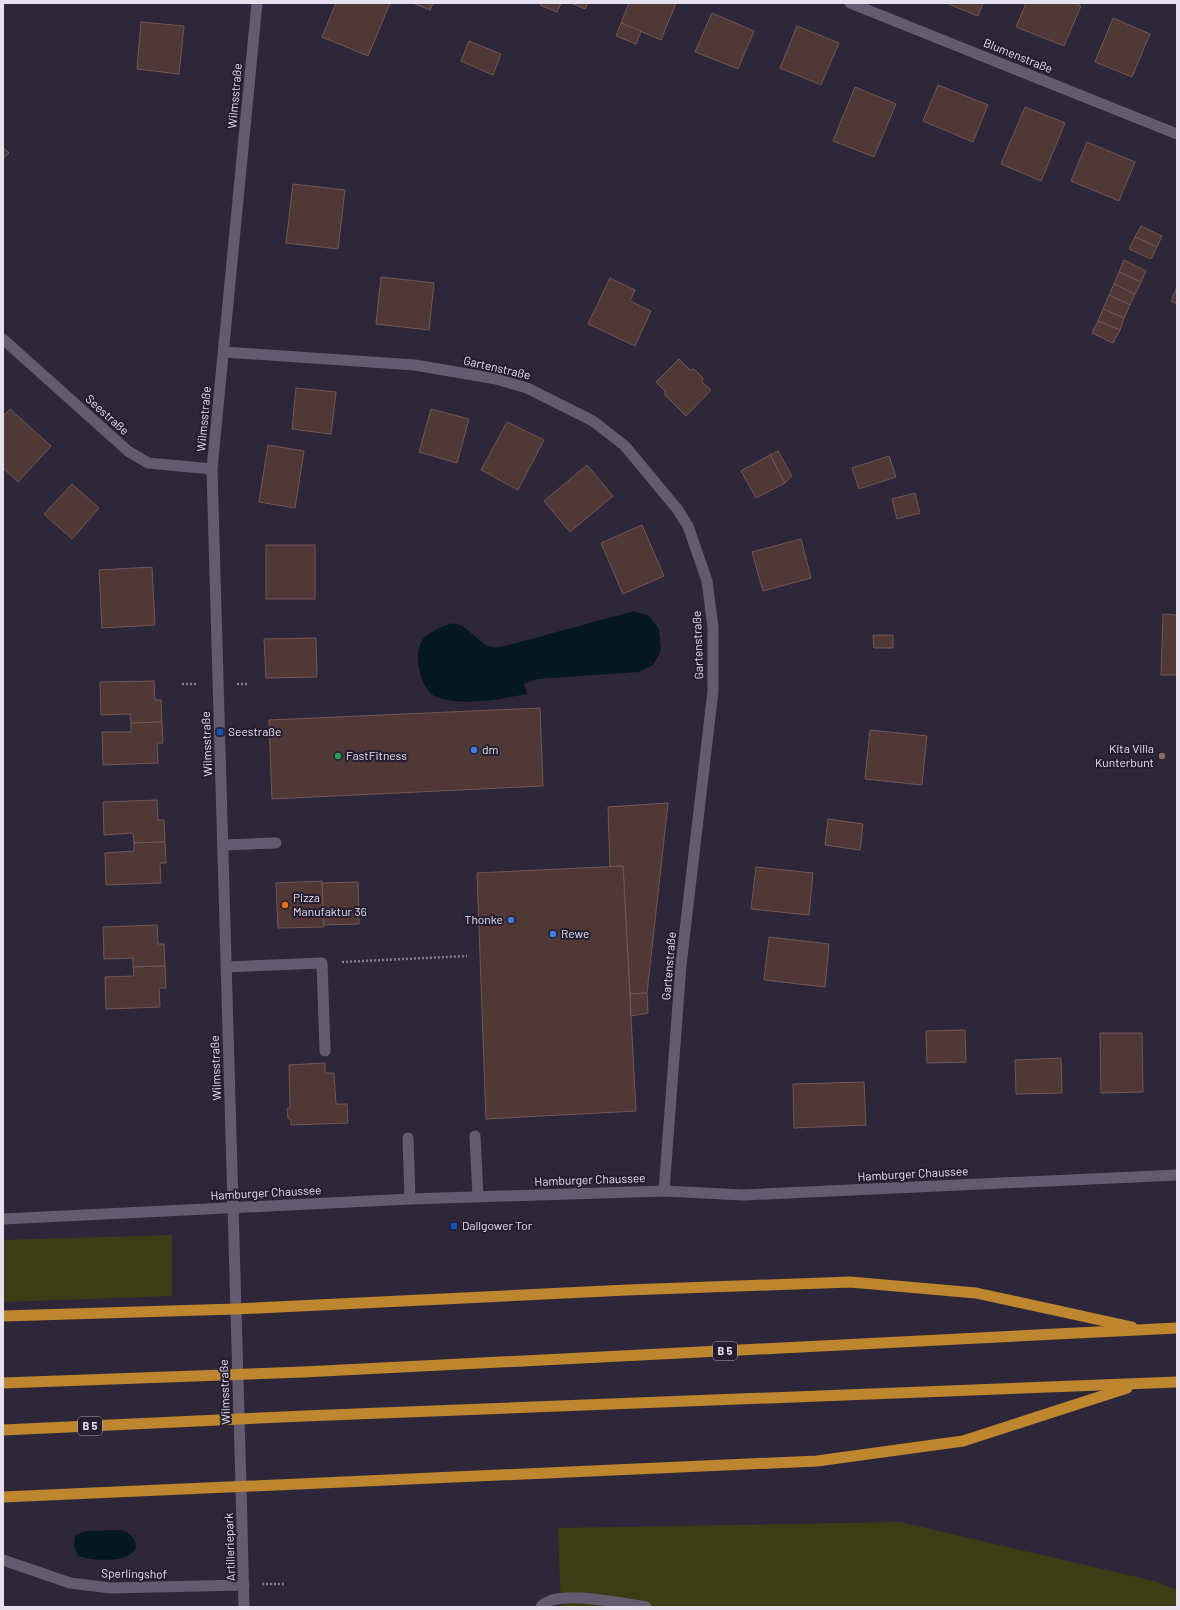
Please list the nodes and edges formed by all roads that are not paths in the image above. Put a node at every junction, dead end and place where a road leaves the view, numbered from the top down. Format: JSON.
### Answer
{"nodes":[{"id":1,"x":257,"y":3,"type":"edge"},
{"id":2,"x":850,"y":3,"type":"edge"},
{"id":3,"x":1177,"y":134,"type":"edge"},
{"id":4,"x":3,"y":339,"type":"edge"},
{"id":5,"x":224,"y":352,"type":"junction"},
{"id":6,"x":212,"y":469,"type":"junction"},
{"id":7,"x":276,"y":843,"type":"dead end"},
{"id":8,"x":223,"y":845,"type":"junction"},
{"id":9,"x":226,"y":967,"type":"junction"},
{"id":10,"x":326,"y":1051,"type":"dead end"},
{"id":11,"x":475,"y":1136,"type":"dead end"},
{"id":12,"x":408,"y":1138,"type":"dead end"},
{"id":13,"x":1177,"y":1175,"type":"edge"},
{"id":14,"x":664,"y":1191,"type":"junction"},
{"id":15,"x":478,"y":1197,"type":"junction"},
{"id":16,"x":410,"y":1199,"type":"junction"},
{"id":17,"x":233,"y":1208,"type":"junction"},
{"id":18,"x":3,"y":1219,"type":"edge"},
{"id":19,"x":236,"y":1309,"type":"junction"},
{"id":20,"x":3,"y":1316,"type":"edge"},
{"id":21,"x":1177,"y":1328,"type":"edge"},
{"id":22,"x":1146,"y":1330,"type":"junction"},
{"id":23,"x":1177,"y":1382,"type":"edge"},
{"id":24,"x":3,"y":1383,"type":"edge"},
{"id":25,"x":1141,"y":1383,"type":"junction"},
{"id":26,"x":3,"y":1430,"type":"edge"},
{"id":27,"x":241,"y":1486,"type":"junction"},
{"id":28,"x":3,"y":1496,"type":"edge"},
{"id":29,"x":3,"y":1560,"type":"edge"},
{"id":30,"x":244,"y":1585,"type":"junction"},
{"id":31,"x":244,"y":1607,"type":"edge"},
{"id":32,"x":540,"y":1607,"type":"edge"},
{"id":33,"x":646,"y":1607,"type":"edge"}],
"edges":[{"from":1,"to":5,"type":"street","name":"Wilmsstraße"},
{"from":2,"to":3,"type":"street","name":"Blumenstraße"},
{"from":4,"to":6,"type":"street","name":"Seestraße"},
{"from":5,"to":6,"type":"street","name":"Wilmsstraße"},
{"from":5,"to":14,"type":"street","name":"Gartenstraße"},
{"from":6,"to":8,"type":"street","name":"Wilmsstraße"},
{"from":7,"to":8,"type":"street"},
{"from":8,"to":9,"type":"street","name":"Wilmsstraße"},
{"from":9,"to":10,"type":"street"},
{"from":9,"to":17,"type":"street","name":"Wilmsstraße"},
{"from":11,"to":15,"type":"street"},
{"from":12,"to":16,"type":"street"},
{"from":13,"to":14,"type":"street","name":"Hamburger Chaussee"},
{"from":14,"to":15,"type":"street","name":"Hamburger Chaussee"},
{"from":15,"to":16,"type":"street","name":"Hamburger Chaussee"},
{"from":16,"to":17,"type":"street","name":"Hamburger Chaussee"},
{"from":17,"to":18,"type":"street","name":"Hamburger Chaussee"},
{"from":17,"to":19,"type":"street","name":"Wilmsstraße"},
{"from":19,"to":20,"type":"highway"},
{"from":19,"to":22,"type":"highway"},
{"from":19,"to":27,"type":"street","name":"Wilmsstraße"},
{"from":21,"to":22,"type":"highway","number":"B 5"},
{"from":22,"to":24,"type":"highway","number":"B 5"},
{"from":23,"to":25,"type":"highway","number":"B 5"},
{"from":25,"to":26,"type":"highway","number":"B 5"},
{"from":25,"to":27,"type":"highway"},
{"from":27,"to":28,"type":"highway"},
{"from":27,"to":30,"type":"street","name":"Artilleriepark"},
{"from":29,"to":30,"type":"street","name":"Sperlingshof"},
{"from":30,"to":31,"type":"street","name":"Artilleriepark"},
{"from":32,"to":33,"type":"street"}]}
